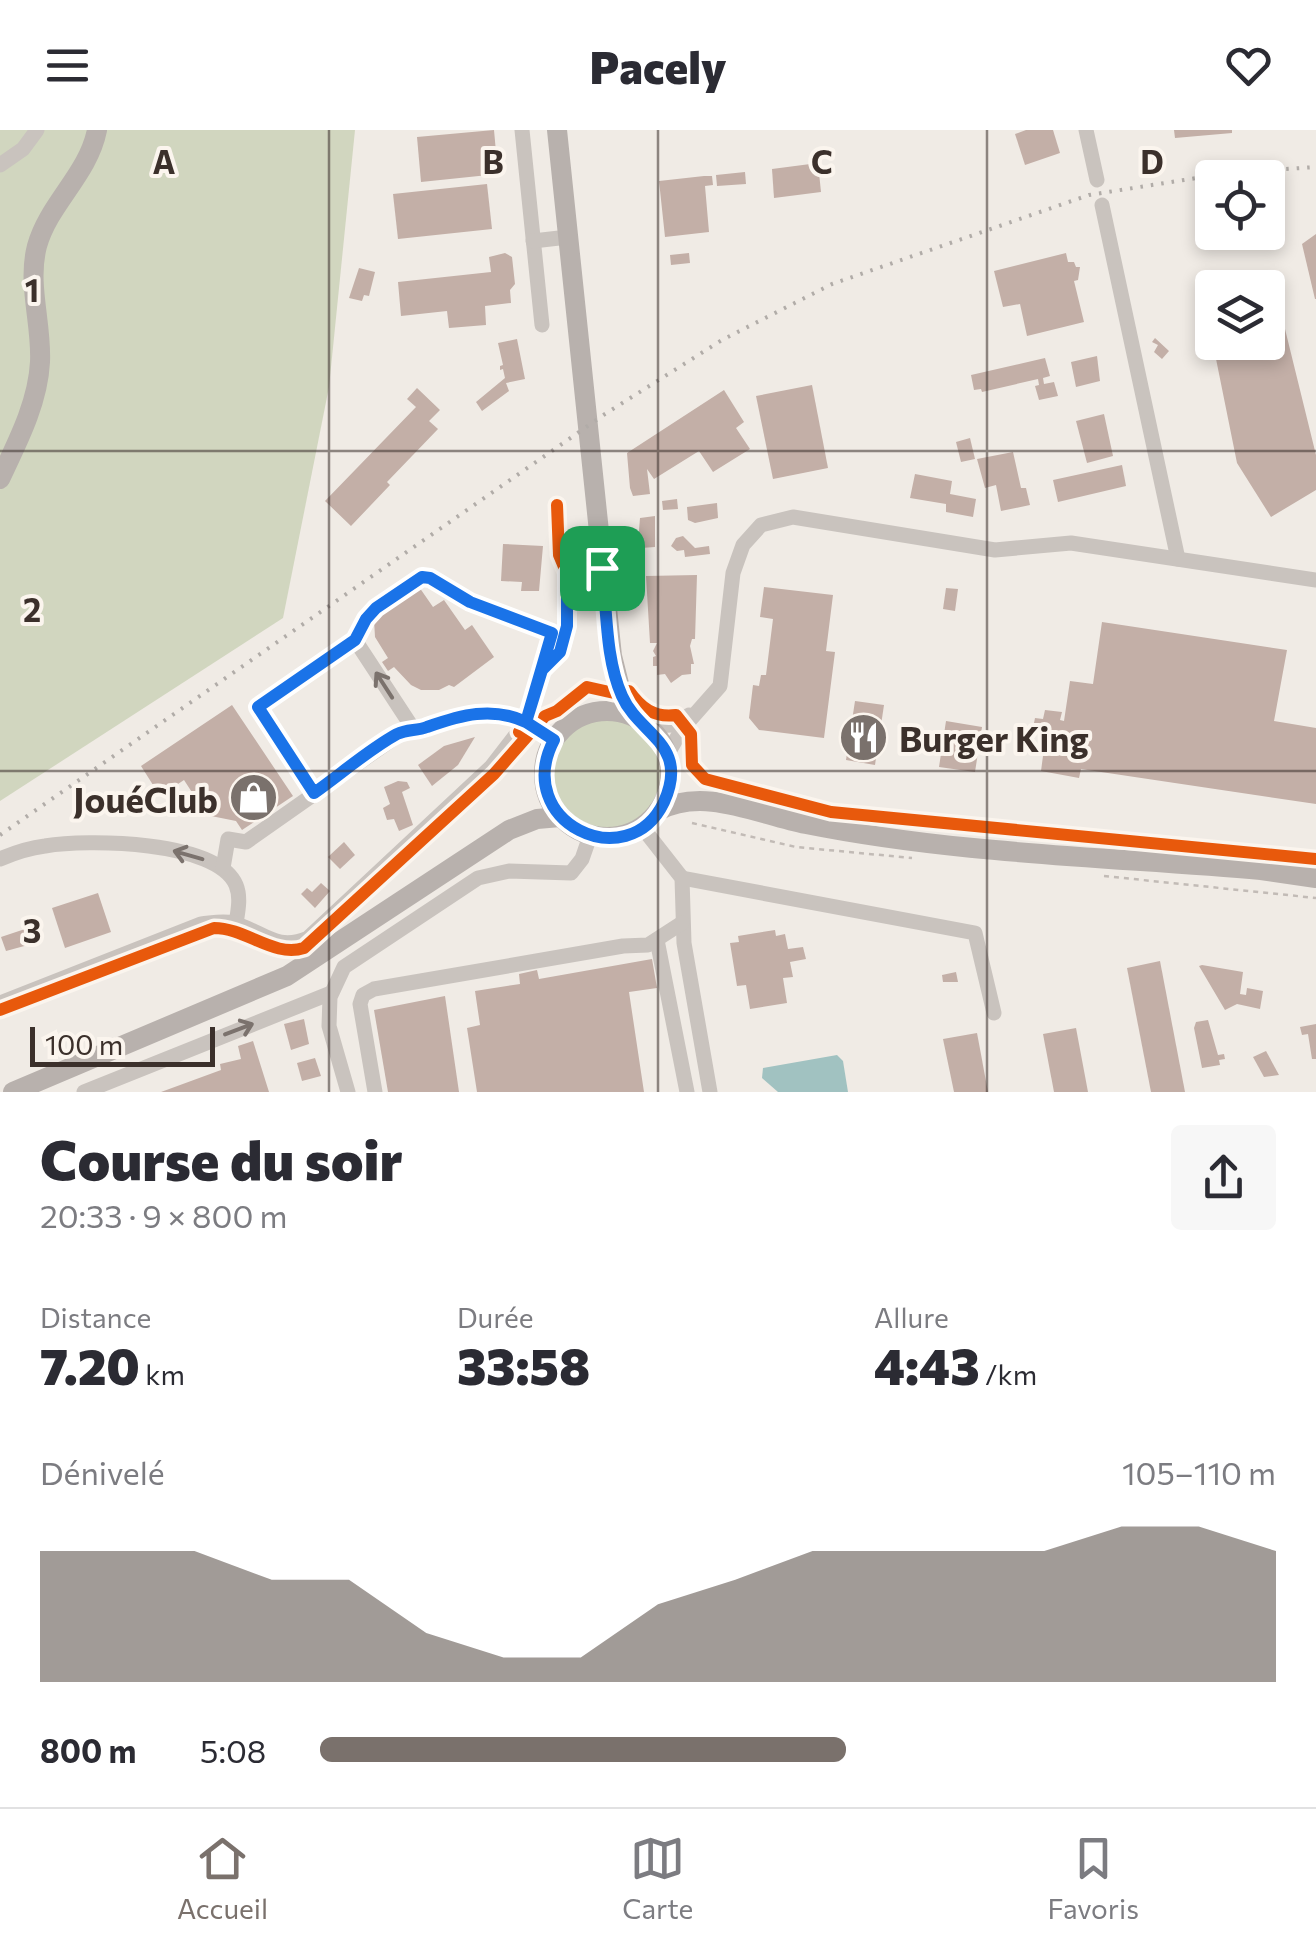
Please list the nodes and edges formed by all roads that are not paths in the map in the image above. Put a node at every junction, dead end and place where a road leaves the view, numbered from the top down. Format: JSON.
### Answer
{"nodes":[{"id":1,"x":37,"y":130,"type":"edge"},
{"id":2,"x":97,"y":130,"type":"edge"},
{"id":3,"x":522,"y":130,"type":"edge"},
{"id":4,"x":556,"y":130,"type":"edge"},
{"id":5,"x":1086,"y":130,"type":"edge"},
{"id":6,"x":0,"y":165,"type":"edge"},
{"id":7,"x":1096,"y":180,"type":"dead end"},
{"id":8,"x":1102,"y":205,"type":"dead end"},
{"id":9,"x":568,"y":237,"type":"junction"},
{"id":10,"x":533,"y":242,"type":"junction"},
{"id":11,"x":542,"y":326,"type":"dead end"},
{"id":12,"x":0,"y":480,"type":"edge"},
{"id":13,"x":557,"y":506,"type":"dead end"},
{"id":14,"x":1178,"y":559,"type":"junction"},
{"id":15,"x":602,"y":568,"type":"junction"},
{"id":16,"x":567,"y":574,"type":"junction"},
{"id":17,"x":1316,"y":580,"type":"edge"},
{"id":18,"x":355,"y":640,"type":"junction"},
{"id":19,"x":612,"y":656,"type":"junction"},
{"id":20,"x":542,"y":670,"type":"junction"},
{"id":21,"x":705,"y":705,"type":"junction"},
{"id":22,"x":594,"y":712,"type":"junction"},
{"id":23,"x":526,"y":722,"type":"junction"},
{"id":24,"x":644,"y":723,"type":"junction"},
{"id":25,"x":414,"y":730,"type":"junction"},
{"id":26,"x":554,"y":740,"type":"junction"},
{"id":27,"x":668,"y":762,"type":"junction"},
{"id":28,"x":544,"y":781,"type":"junction"},
{"id":29,"x":314,"y":793,"type":"junction"},
{"id":30,"x":706,"y":800,"type":"junction"},
{"id":31,"x":658,"y":810,"type":"junction"},
{"id":32,"x":560,"y":817,"type":"junction"},
{"id":33,"x":642,"y":827,"type":"junction"},
{"id":34,"x":510,"y":830,"type":"junction"},
{"id":35,"x":590,"y":836,"type":"junction"},
{"id":36,"x":0,"y":860,"type":"edge"},
{"id":37,"x":222,"y":868,"type":"junction"},
{"id":38,"x":682,"y":878,"type":"junction"},
{"id":39,"x":1316,"y":878,"type":"edge"},
{"id":40,"x":236,"y":923,"type":"junction"},
{"id":41,"x":682,"y":923,"type":"junction"},
{"id":42,"x":657,"y":940,"type":"junction"},
{"id":43,"x":331,"y":993,"type":"junction"},
{"id":44,"x":0,"y":1003,"type":"edge"},
{"id":45,"x":994,"y":1013,"type":"dead end"},
{"id":46,"x":36,"y":1081,"type":"junction"},
{"id":47,"x":109,"y":1087,"type":"edge"},
{"id":48,"x":4,"y":1092,"type":"edge"},
{"id":49,"x":13,"y":1092,"type":"edge"},
{"id":50,"x":84,"y":1092,"type":"edge"},
{"id":51,"x":348,"y":1092,"type":"edge"},
{"id":52,"x":375,"y":1092,"type":"edge"},
{"id":53,"x":687,"y":1092,"type":"edge"},
{"id":54,"x":710,"y":1092,"type":"edge"}],
"edges":[{"from":1,"to":6,"type":"street"},
{"from":2,"to":12,"type":"main road"},
{"from":3,"to":10,"type":"street"},
{"from":4,"to":9,"type":"main road"},
{"from":5,"to":7,"type":"street"},
{"from":8,"to":14,"type":"street"},
{"from":9,"to":10,"type":"street"},
{"from":9,"to":15,"type":"main road"},
{"from":10,"to":11,"type":"street"},
{"from":13,"to":16,"type":"street"},
{"from":14,"to":17,"type":"street"},
{"from":14,"to":21,"type":"street"},
{"from":15,"to":16,"type":"street"},
{"from":15,"to":19,"type":"main road"},
{"from":16,"to":20,"type":"street"},
{"from":18,"to":20,"type":"street"},
{"from":25,"to":18,"type":"street","one_way":true},
{"from":18,"to":29,"type":"street"},
{"from":19,"to":22,"type":"main road"},
{"from":19,"to":24,"type":"main road"},
{"from":20,"to":23,"type":"street"},
{"from":21,"to":24,"type":"street"},
{"from":21,"to":27,"type":"street"},
{"from":22,"to":24,"type":"main road"},
{"from":22,"to":26,"type":"main road"},
{"from":23,"to":25,"type":"street"},
{"from":23,"to":26,"type":"street"},
{"from":23,"to":40,"type":"street"},
{"from":24,"to":27,"type":"main road"},
{"from":25,"to":29,"type":"street"},
{"from":26,"to":28,"type":"main road"},
{"from":27,"to":30,"type":"main road"},
{"from":27,"to":31,"type":"main road"},
{"from":28,"to":32,"type":"main road"},
{"from":28,"to":34,"type":"main road"},
{"from":29,"to":37,"type":"street"},
{"from":30,"to":31,"type":"main road"},
{"from":30,"to":39,"type":"main road"},
{"from":31,"to":33,"type":"main road"},
{"from":32,"to":34,"type":"main road"},
{"from":32,"to":35,"type":"main road"},
{"from":33,"to":35,"type":"main road"},
{"from":33,"to":38,"type":"street"},
{"from":34,"to":46,"type":"main road"},
{"from":35,"to":43,"type":"street"},
{"from":37,"to":36,"type":"street","one_way":true},
{"from":37,"to":40,"type":"street"},
{"from":38,"to":41,"type":"street"},
{"from":38,"to":45,"type":"street"},
{"from":40,"to":44,"type":"street"},
{"from":41,"to":42,"type":"street"},
{"from":41,"to":54,"type":"street"},
{"from":42,"to":52,"type":"street"},
{"from":42,"to":53,"type":"street"},
{"from":47,"to":43,"type":"street","one_way":true},
{"from":43,"to":51,"type":"street"},
{"from":46,"to":48,"type":"main road"},
{"from":46,"to":49,"type":"main road"},
{"from":47,"to":50,"type":"street"}]}
